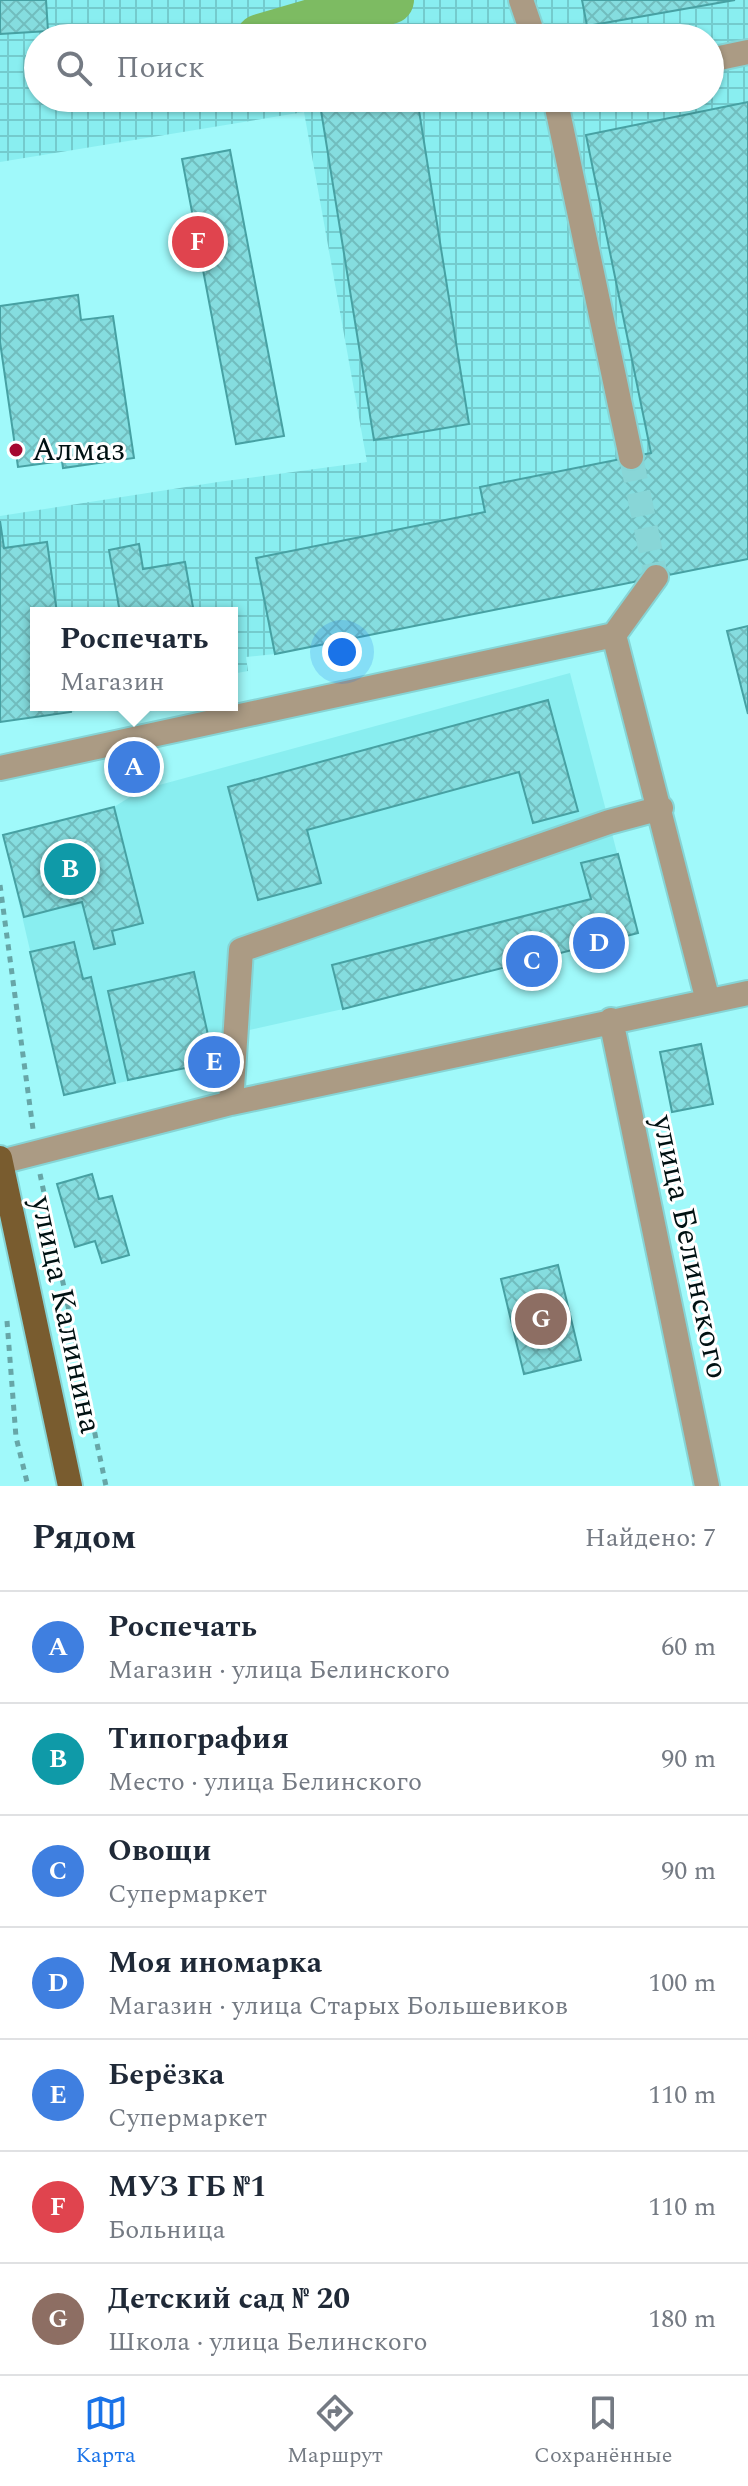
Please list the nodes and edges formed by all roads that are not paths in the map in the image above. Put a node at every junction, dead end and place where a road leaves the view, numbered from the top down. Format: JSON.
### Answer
{"nodes":[{"id":1,"x":521,"y":0,"type":"edge"},
{"id":2,"x":529,"y":24,"type":"edge"},
{"id":3,"x":748,"y":52,"type":"edge"},
{"id":4,"x":724,"y":57,"type":"edge"},
{"id":5,"x":561,"y":112,"type":"edge"},
{"id":6,"x":631,"y":457,"type":"tunnel mouth"},
{"id":7,"x":656,"y":577,"type":"dead end"},
{"id":8,"x":614,"y":635,"type":"junction"},
{"id":9,"x":0,"y":768,"type":"edge"},
{"id":10,"x":661,"y":808,"type":"junction"},
{"id":11,"x":748,"y":993,"type":"edge"},
{"id":12,"x":708,"y":1001,"type":"junction"},
{"id":13,"x":611,"y":1020,"type":"junction"},
{"id":14,"x":231,"y":1103,"type":"junction"},
{"id":15,"x":0,"y":1160,"type":"edge"},
{"id":16,"x":70,"y":1486,"type":"edge"},
{"id":17,"x":707,"y":1486,"type":"edge"}],
"edges":[{"from":1,"to":2,"type":"street"},
{"from":3,"to":4,"type":"street"},
{"from":5,"to":6,"type":"street"},
{"from":7,"to":8,"type":"street"},
{"from":8,"to":9,"type":"street"},
{"from":8,"to":10,"type":"street"},
{"from":10,"to":12,"type":"street"},
{"from":10,"to":14,"type":"street"},
{"from":11,"to":12,"type":"street"},
{"from":12,"to":13,"type":"street"},
{"from":13,"to":14,"type":"street"},
{"from":13,"to":17,"type":"street","name":"улица Белинского"},
{"from":14,"to":15,"type":"street"},
{"from":15,"to":16,"type":"main road","name":"улица Калинина"}]}
